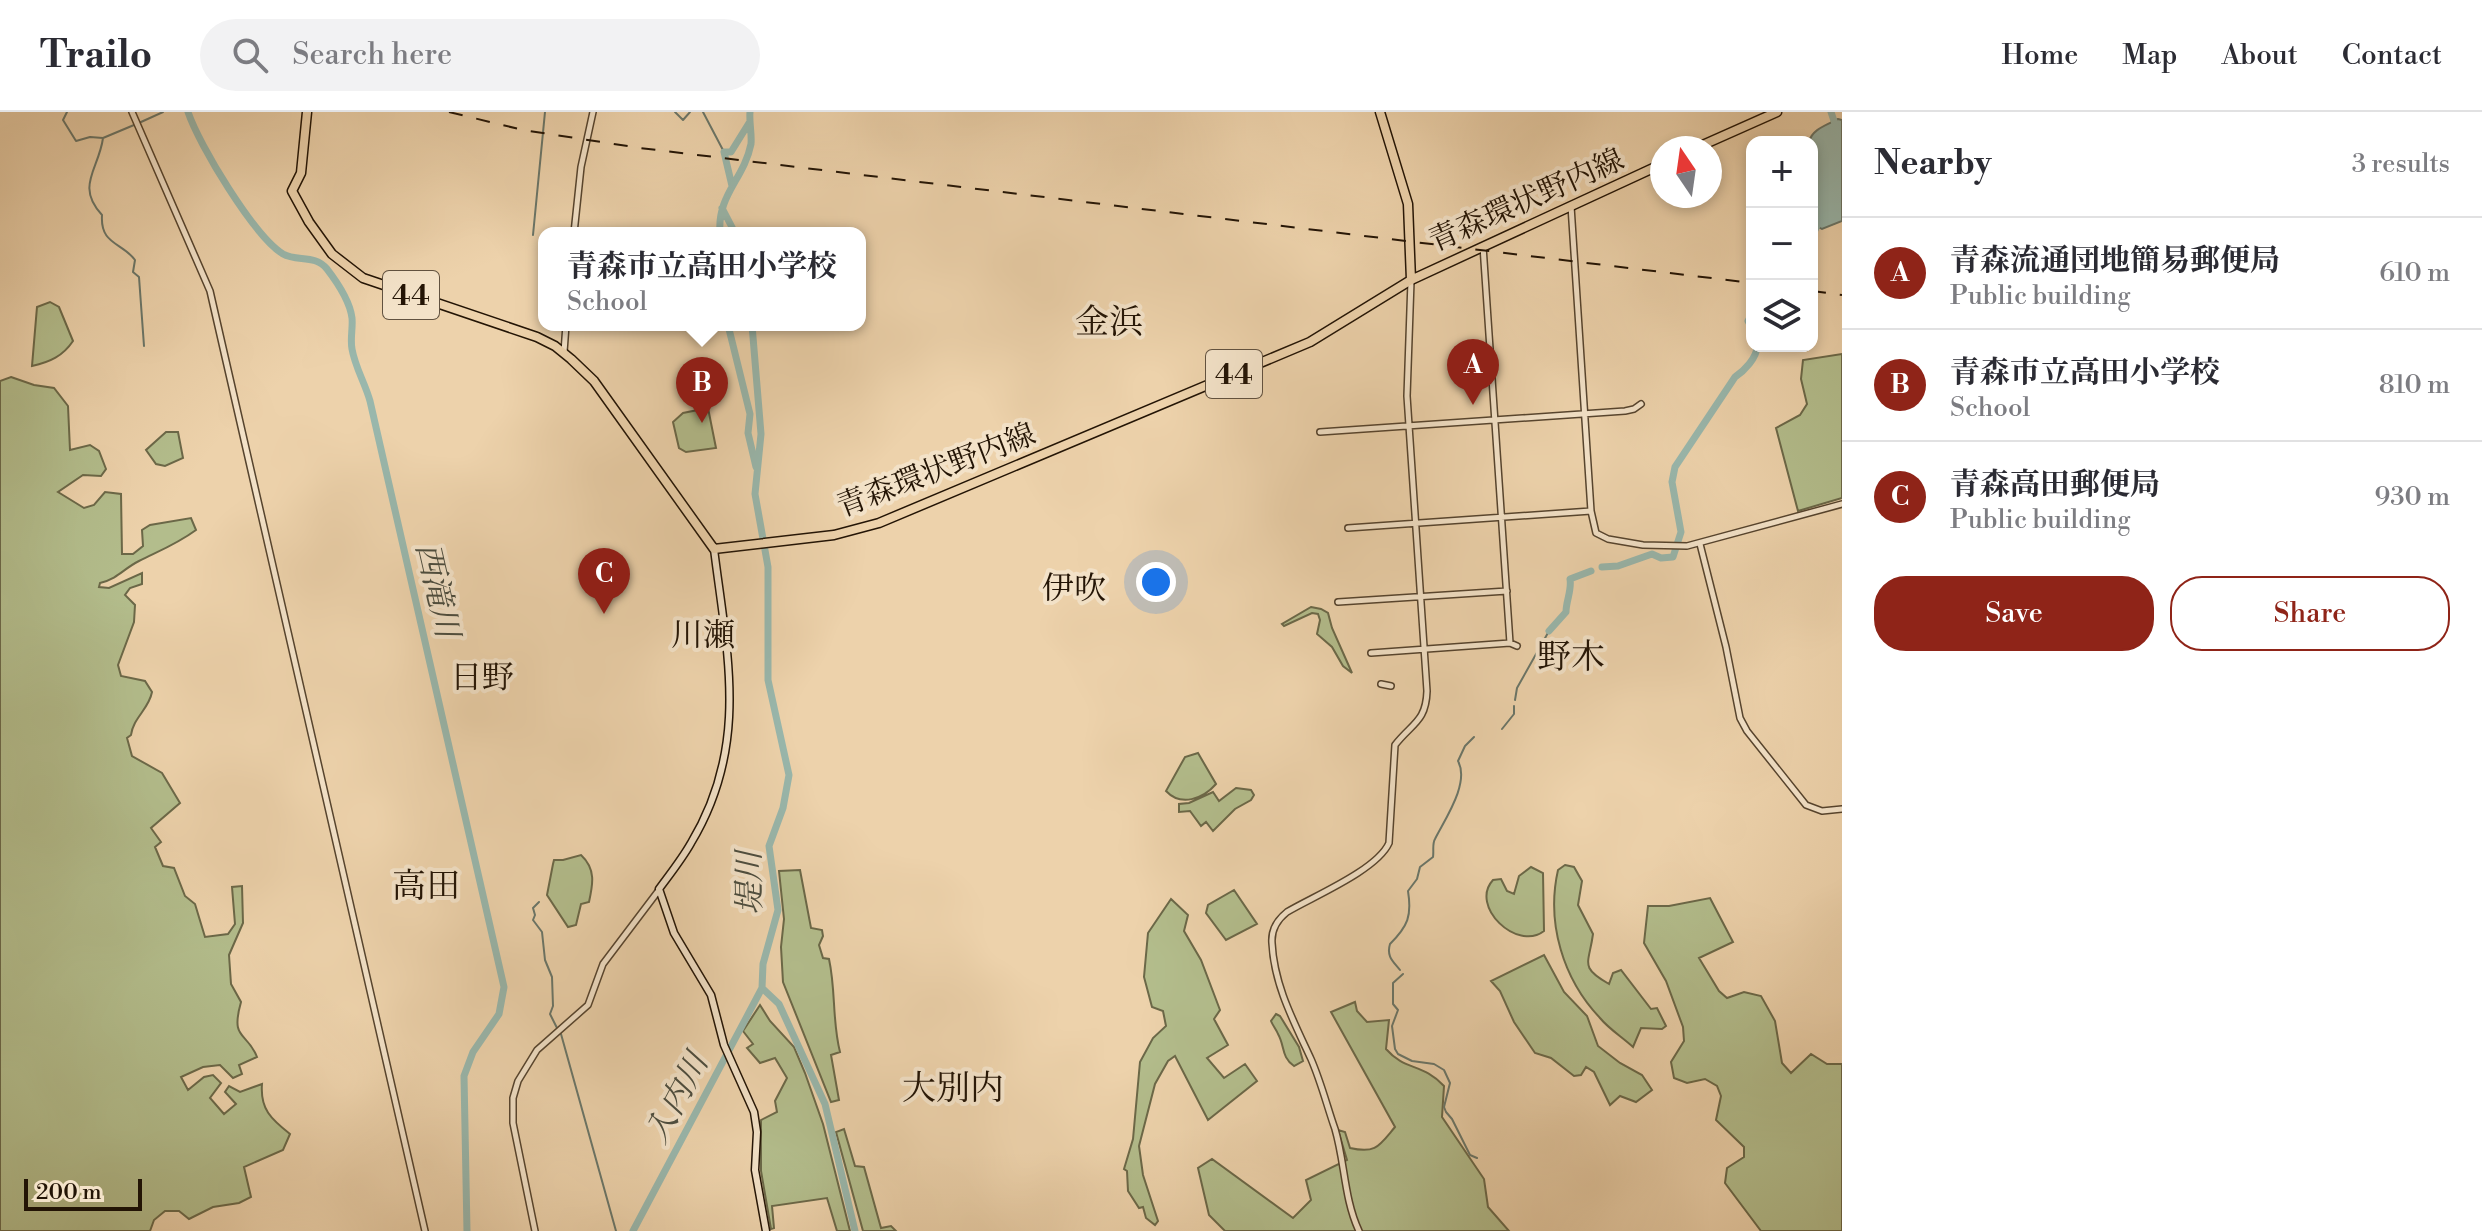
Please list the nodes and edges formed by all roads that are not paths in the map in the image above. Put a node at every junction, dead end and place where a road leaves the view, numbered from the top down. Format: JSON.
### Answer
{"nodes":[{"id":1,"x":132,"y":112,"type":"edge"},
{"id":2,"x":307,"y":112,"type":"edge"},
{"id":3,"x":593,"y":112,"type":"edge"},
{"id":4,"x":1380,"y":112,"type":"edge"},
{"id":5,"x":1777,"y":112,"type":"edge"},
{"id":6,"x":1722,"y":136,"type":"edge"},
{"id":7,"x":1650,"y":169,"type":"edge"},
{"id":8,"x":1571,"y":205,"type":"junction"},
{"id":9,"x":574,"y":227,"type":"edge"},
{"id":10,"x":1483,"y":245,"type":"junction"},
{"id":11,"x":1411,"y":280,"type":"junction"},
{"id":12,"x":566,"y":331,"type":"edge"},
{"id":13,"x":564,"y":353,"type":"junction"},
{"id":14,"x":1641,"y":404,"type":"dead end"},
{"id":15,"x":1585,"y":414,"type":"junction"},
{"id":16,"x":1495,"y":420,"type":"junction"},
{"id":17,"x":1409,"y":426,"type":"junction"},
{"id":18,"x":1320,"y":432,"type":"dead end"},
{"id":19,"x":1842,"y":504,"type":"edge"},
{"id":20,"x":1591,"y":511,"type":"junction"},
{"id":21,"x":1502,"y":517,"type":"junction"},
{"id":22,"x":1415,"y":523,"type":"junction"},
{"id":23,"x":1348,"y":528,"type":"dead end"},
{"id":24,"x":1700,"y":544,"type":"junction"},
{"id":25,"x":714,"y":549,"type":"junction"},
{"id":26,"x":1507,"y":591,"type":"junction"},
{"id":27,"x":1420,"y":597,"type":"junction"},
{"id":28,"x":1338,"y":602,"type":"dead end"},
{"id":29,"x":1424,"y":650,"type":"junction"},
{"id":30,"x":1371,"y":653,"type":"dead end"},
{"id":31,"x":1381,"y":684,"type":"dead end"},
{"id":32,"x":1391,"y":686,"type":"dead end"},
{"id":33,"x":1842,"y":809,"type":"edge"},
{"id":34,"x":659,"y":889,"type":"junction"},
{"id":35,"x":425,"y":1231,"type":"edge"},
{"id":36,"x":535,"y":1231,"type":"edge"},
{"id":37,"x":766,"y":1231,"type":"edge"},
{"id":38,"x":1359,"y":1231,"type":"edge"}],
"edges":[{"from":1,"to":35,"type":"street"},
{"from":2,"to":13,"type":"main road","number":"44"},
{"from":3,"to":9,"type":"street"},
{"from":4,"to":11,"type":"main road","name":"青森環状野内線"},
{"from":5,"to":6,"type":"main road"},
{"from":7,"to":8,"type":"main road","name":"青森環状野内線","number":"44"},
{"from":8,"to":10,"type":"main road","name":"青森環状野内線","number":"44"},
{"from":8,"to":15,"type":"street"},
{"from":10,"to":11,"type":"main road","name":"青森環状野内線","number":"44"},
{"from":10,"to":16,"type":"street"},
{"from":11,"to":17,"type":"street"},
{"from":11,"to":25,"type":"main road","name":"青森環状野内線","number":"44"},
{"from":12,"to":13,"type":"street"},
{"from":13,"to":25,"type":"main road","number":"44"},
{"from":14,"to":15,"type":"street"},
{"from":15,"to":16,"type":"street"},
{"from":15,"to":20,"type":"street"},
{"from":16,"to":17,"type":"street"},
{"from":16,"to":21,"type":"street"},
{"from":17,"to":18,"type":"street"},
{"from":17,"to":22,"type":"street"},
{"from":19,"to":24,"type":"street"},
{"from":20,"to":21,"type":"street"},
{"from":20,"to":24,"type":"street"},
{"from":21,"to":22,"type":"street"},
{"from":21,"to":26,"type":"street"},
{"from":22,"to":23,"type":"street"},
{"from":22,"to":27,"type":"street"},
{"from":24,"to":33,"type":"street"},
{"from":25,"to":34,"type":"main road"},
{"from":26,"to":27,"type":"street"},
{"from":26,"to":29,"type":"street"},
{"from":27,"to":28,"type":"street"},
{"from":27,"to":29,"type":"street"},
{"from":29,"to":30,"type":"street"},
{"from":29,"to":38,"type":"street"},
{"from":31,"to":32,"type":"street"},
{"from":34,"to":36,"type":"street"},
{"from":34,"to":37,"type":"main road"}]}
